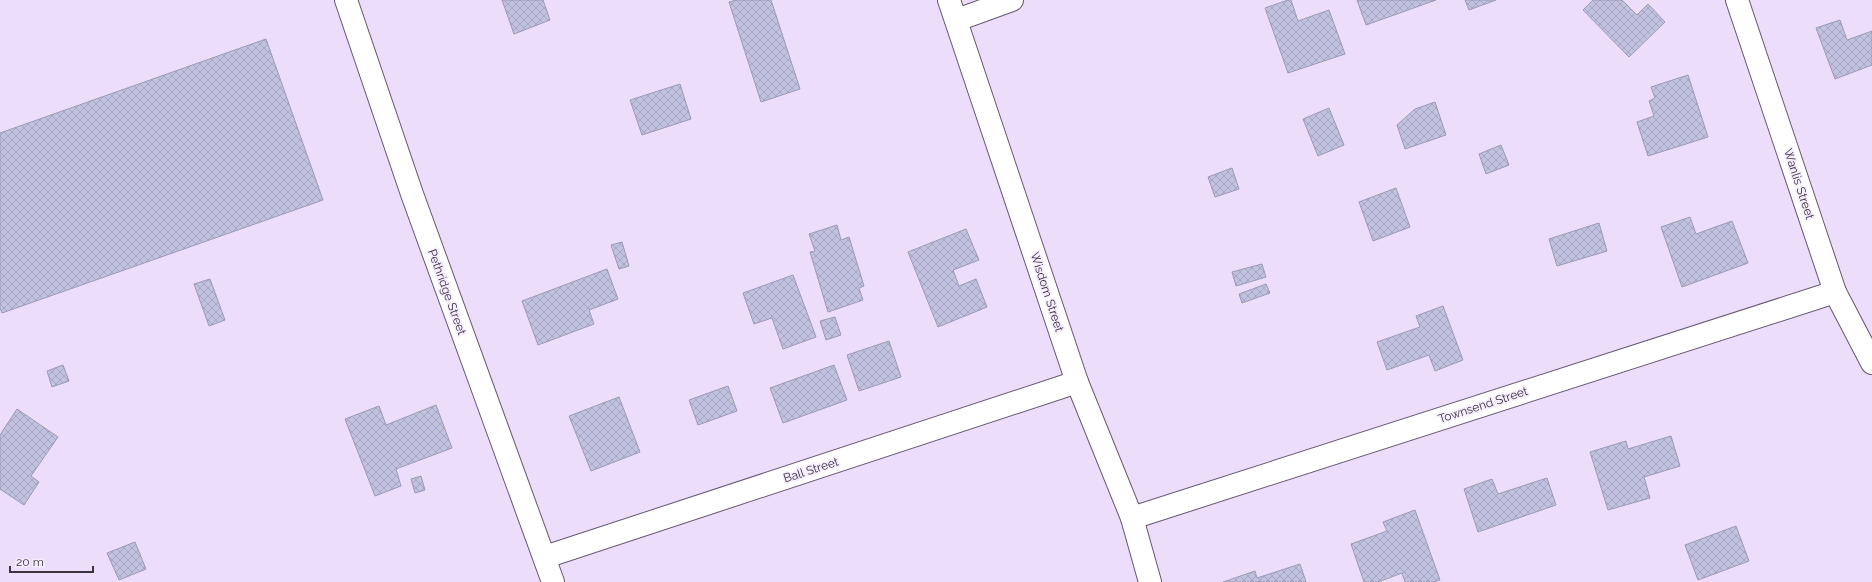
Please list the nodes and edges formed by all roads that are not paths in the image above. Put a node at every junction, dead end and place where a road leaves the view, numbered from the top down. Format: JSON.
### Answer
{"nodes":[{"id":1,"x":346,"y":0,"type":"edge"},
{"id":2,"x":949,"y":0,"type":"edge"},
{"id":3,"x":1012,"y":0,"type":"edge"},
{"id":4,"x":1737,"y":0,"type":"edge"},
{"id":5,"x":957,"y":20,"type":"junction"},
{"id":6,"x":1835,"y":292,"type":"junction"},
{"id":7,"x":1872,"y":363,"type":"edge"},
{"id":8,"x":1077,"y":382,"type":"junction"},
{"id":9,"x":1132,"y":518,"type":"junction"},
{"id":10,"x":545,"y":557,"type":"junction"},
{"id":11,"x":553,"y":582,"type":"edge"},
{"id":12,"x":1150,"y":582,"type":"edge"}],
"edges":[{"from":1,"to":10,"type":"street","name":"Pethridge Street"},
{"from":2,"to":5,"type":"street","name":"Wisdom Street"},
{"from":3,"to":5,"type":"street"},
{"from":4,"to":6,"type":"street","name":"Wanlis Street"},
{"from":5,"to":8,"type":"street","name":"Wisdom Street"},
{"from":6,"to":7,"type":"street","name":"Wanlis Street"},
{"from":6,"to":9,"type":"street","name":"Townsend Street"},
{"from":8,"to":9,"type":"street","name":"Wisdom Street"},
{"from":8,"to":10,"type":"street","name":"Ball Street"},
{"from":9,"to":12,"type":"street","name":"Wisdom Street"},
{"from":10,"to":11,"type":"street","name":"Pethridge Street"}]}
